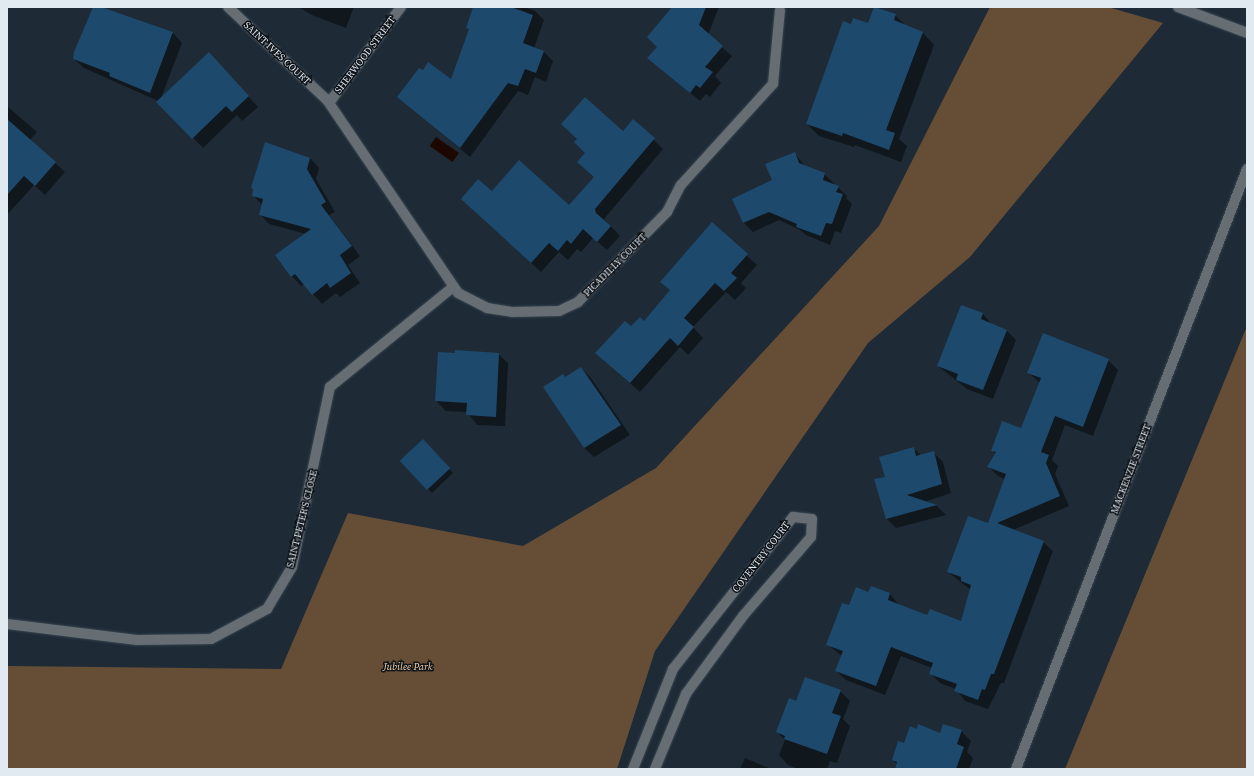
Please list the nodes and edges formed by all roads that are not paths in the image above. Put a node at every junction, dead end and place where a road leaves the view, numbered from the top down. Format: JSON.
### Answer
{"nodes":[{"id":1,"x":228,"y":7,"type":"edge"},
{"id":2,"x":401,"y":7,"type":"edge"},
{"id":3,"x":1178,"y":7,"type":"edge"},
{"id":4,"x":780,"y":10,"type":"dead end"},
{"id":5,"x":1247,"y":33,"type":"edge"},
{"id":6,"x":327,"y":100,"type":"junction"},
{"id":7,"x":1247,"y":169,"type":"edge"},
{"id":8,"x":453,"y":287,"type":"junction"},
{"id":9,"x":7,"y":624,"type":"edge"},
{"id":10,"x":633,"y":769,"type":"edge"},
{"id":11,"x":655,"y":769,"type":"edge"},
{"id":12,"x":1016,"y":769,"type":"edge"}],
"edges":[{"from":1,"to":6,"type":"street","name":"SAINT IVES COURT"},
{"from":2,"to":6,"type":"street","name":"SHERWOOD STREET"},
{"from":3,"to":5,"type":"street"},
{"from":4,"to":8,"type":"street","name":"PICADILLY COURT"},
{"from":6,"to":8,"type":"street","name":"PICADILLY COURT"},
{"from":7,"to":12,"type":"street","name":"MACKENZIE STREET"},
{"from":8,"to":9,"type":"street","name":"SAINT PETER'S CLOSE"},
{"from":10,"to":11,"type":"street","name":"COVENTRY COURT"}]}
